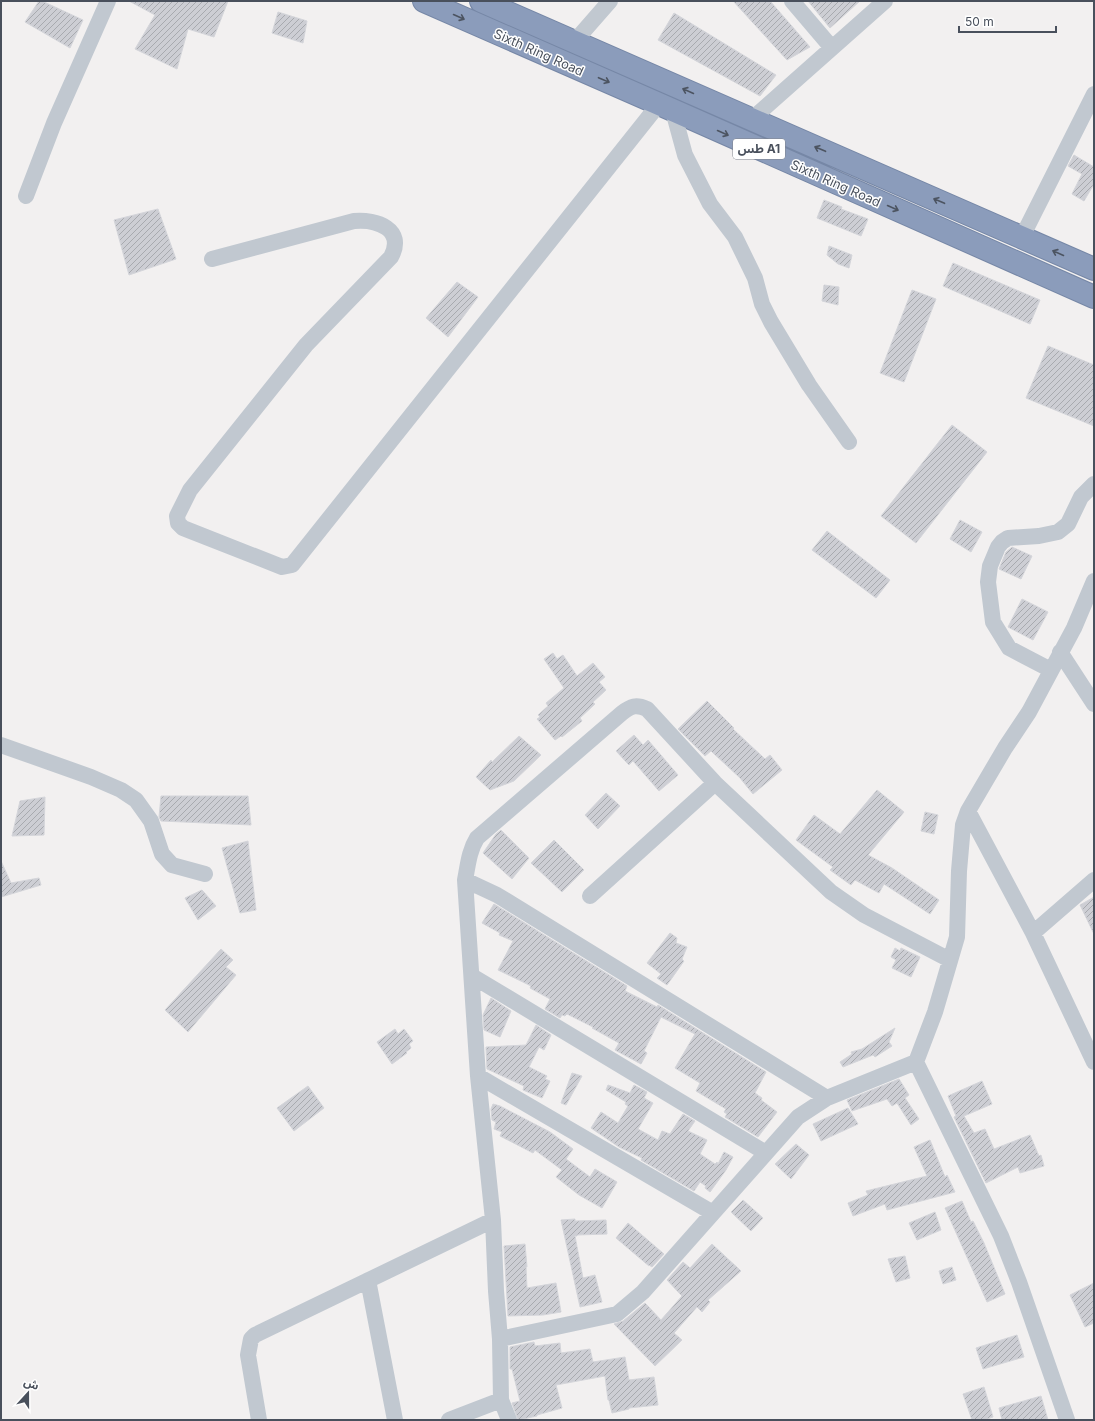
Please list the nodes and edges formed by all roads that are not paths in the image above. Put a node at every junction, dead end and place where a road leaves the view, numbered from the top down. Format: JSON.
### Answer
{"nodes":[{"id":1,"x":108,"y":1,"type":"edge"},
{"id":2,"x":424,"y":1,"type":"edge"},
{"id":3,"x":481,"y":1,"type":"edge"},
{"id":4,"x":610,"y":1,"type":"edge"},
{"id":5,"x":792,"y":1,"type":"edge"},
{"id":6,"x":885,"y":1,"type":"edge"},
{"id":7,"x":575,"y":41,"type":"junction"},
{"id":8,"x":832,"y":48,"type":"junction"},
{"id":9,"x":1094,"y":94,"type":"edge"},
{"id":10,"x":666,"y":107,"type":"junction"},
{"id":11,"x":752,"y":119,"type":"junction"},
{"id":12,"x":26,"y":196,"type":"dead end"},
{"id":13,"x":1022,"y":237,"type":"junction"},
{"id":14,"x":212,"y":259,"type":"dead end"},
{"id":15,"x":1094,"y":269,"type":"edge"},
{"id":16,"x":1094,"y":297,"type":"edge"},
{"id":17,"x":849,"y":442,"type":"dead end"},
{"id":18,"x":1094,"y":484,"type":"edge"},
{"id":19,"x":1094,"y":581,"type":"edge"},
{"id":20,"x":1060,"y":652,"type":"junction"},
{"id":21,"x":1051,"y":670,"type":"junction"},
{"id":22,"x":1094,"y":704,"type":"edge"},
{"id":23,"x":1,"y":745,"type":"edge"},
{"id":24,"x":715,"y":783,"type":"junction"},
{"id":25,"x":968,"y":811,"type":"junction"},
{"id":26,"x":205,"y":874,"type":"dead end"},
{"id":27,"x":465,"y":880,"type":"junction"},
{"id":28,"x":1094,"y":880,"type":"edge"},
{"id":29,"x":590,"y":896,"type":"dead end"},
{"id":30,"x":1033,"y":933,"type":"junction"},
{"id":31,"x":950,"y":960,"type":"junction"},
{"id":32,"x":472,"y":976,"type":"junction"},
{"id":33,"x":916,"y":1062,"type":"junction"},
{"id":34,"x":1094,"y":1062,"type":"edge"},
{"id":35,"x":478,"y":1076,"type":"junction"},
{"id":36,"x":827,"y":1098,"type":"junction"},
{"id":37,"x":766,"y":1153,"type":"junction"},
{"id":38,"x":713,"y":1213,"type":"junction"},
{"id":39,"x":492,"y":1220,"type":"junction"},
{"id":40,"x":368,"y":1280,"type":"junction"},
{"id":41,"x":500,"y":1339,"type":"junction"},
{"id":42,"x":501,"y":1400,"type":"junction"},
{"id":43,"x":259,"y":1420,"type":"edge"},
{"id":44,"x":395,"y":1420,"type":"edge"},
{"id":45,"x":448,"y":1420,"type":"edge"},
{"id":46,"x":509,"y":1420,"type":"edge"},
{"id":47,"x":1067,"y":1420,"type":"edge"}],
"edges":[{"from":1,"to":12,"type":"street"},
{"from":2,"to":10,"type":"highway","name":"Sixth Ring Road","number":"طس A1","one_way":true},
{"from":3,"to":7,"type":"highway","name":"Sixth Ring Road","number":"طس A1"},
{"from":4,"to":7,"type":"street"},
{"from":5,"to":8,"type":"street"},
{"from":6,"to":8,"type":"street"},
{"from":11,"to":7,"type":"highway","name":"Sixth Ring Road","number":"طس A1","one_way":true},
{"from":8,"to":11,"type":"street"},
{"from":9,"to":13,"type":"street"},
{"from":10,"to":14,"type":"street"},
{"from":10,"to":16,"type":"highway","name":"Sixth Ring Road","number":"طس A1","one_way":true},
{"from":10,"to":17,"type":"street"},
{"from":13,"to":11,"type":"highway","name":"Sixth Ring Road","number":"طس A1","one_way":true},
{"from":15,"to":13,"type":"highway","name":"Sixth Ring Road","number":"طس A1","one_way":true},
{"from":18,"to":21,"type":"street"},
{"from":19,"to":20,"type":"street"},
{"from":20,"to":21,"type":"street"},
{"from":20,"to":22,"type":"street"},
{"from":21,"to":25,"type":"street"},
{"from":23,"to":26,"type":"street"},
{"from":24,"to":27,"type":"street"},
{"from":24,"to":29,"type":"street"},
{"from":24,"to":31,"type":"street"},
{"from":25,"to":30,"type":"street"},
{"from":25,"to":31,"type":"street"},
{"from":27,"to":32,"type":"street"},
{"from":27,"to":36,"type":"street"},
{"from":28,"to":30,"type":"street"},
{"from":30,"to":34,"type":"street"},
{"from":31,"to":33,"type":"street"},
{"from":32,"to":35,"type":"street"},
{"from":32,"to":37,"type":"street"},
{"from":33,"to":36,"type":"street"},
{"from":33,"to":47,"type":"street"},
{"from":35,"to":38,"type":"street"},
{"from":35,"to":39,"type":"street"},
{"from":36,"to":37,"type":"street"},
{"from":37,"to":38,"type":"street"},
{"from":38,"to":41,"type":"street"},
{"from":39,"to":40,"type":"street"},
{"from":39,"to":41,"type":"street"},
{"from":40,"to":43,"type":"street"},
{"from":40,"to":44,"type":"street"},
{"from":41,"to":42,"type":"street"},
{"from":42,"to":45,"type":"street"},
{"from":42,"to":46,"type":"street"}]}
